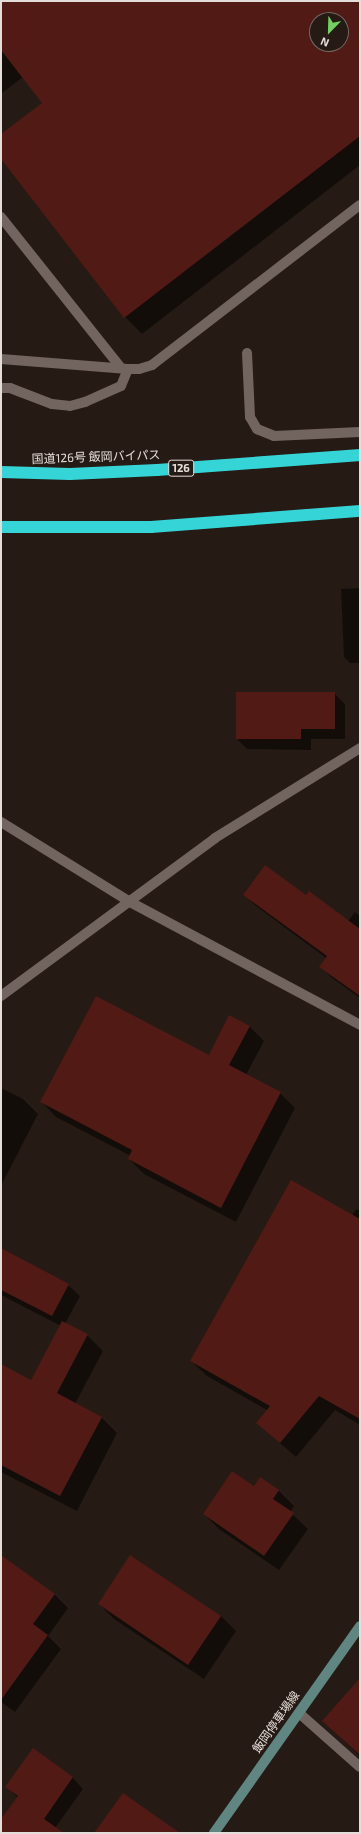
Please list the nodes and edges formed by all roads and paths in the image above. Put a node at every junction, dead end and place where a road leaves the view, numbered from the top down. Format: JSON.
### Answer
{"nodes":[{"id":1,"x":360,"y":205,"type":"edge"},
{"id":2,"x":1,"y":217,"type":"edge"},
{"id":3,"x":247,"y":353,"type":"dead end"},
{"id":4,"x":1,"y":359,"type":"edge"},
{"id":5,"x":124,"y":369,"type":"junction"},
{"id":6,"x":1,"y":388,"type":"edge"},
{"id":7,"x":360,"y":432,"type":"edge"},
{"id":8,"x":360,"y":455,"type":"edge"},
{"id":9,"x":1,"y":472,"type":"edge"},
{"id":10,"x":360,"y":511,"type":"edge"},
{"id":11,"x":1,"y":526,"type":"edge"},
{"id":12,"x":360,"y":748,"type":"edge"},
{"id":13,"x":1,"y":822,"type":"edge"},
{"id":14,"x":130,"y":902,"type":"junction"},
{"id":15,"x":1,"y":996,"type":"edge"},
{"id":16,"x":360,"y":1026,"type":"edge"},
{"id":17,"x":360,"y":1626,"type":"edge"},
{"id":18,"x":299,"y":1713,"type":"junction"},
{"id":19,"x":360,"y":1767,"type":"edge"},
{"id":20,"x":214,"y":1833,"type":"edge"}],
"edges":[{"from":1,"to":5,"type":"street"},
{"from":2,"to":5,"type":"street"},
{"from":3,"to":7,"type":"street"},
{"from":4,"to":5,"type":"street"},
{"from":5,"to":6,"type":"street"},
{"from":8,"to":9,"type":"highway","name":"国道126号 飯岡バイパス","number":"126"},
{"from":10,"to":11,"type":"highway"},
{"from":12,"to":14,"type":"street"},
{"from":13,"to":14,"type":"street"},
{"from":14,"to":15,"type":"street"},
{"from":14,"to":16,"type":"street"},
{"from":17,"to":18,"type":"main road","name":"飯岡停車場線"},
{"from":18,"to":19,"type":"street"},
{"from":18,"to":20,"type":"main road","name":"飯岡停車場線"}]}
